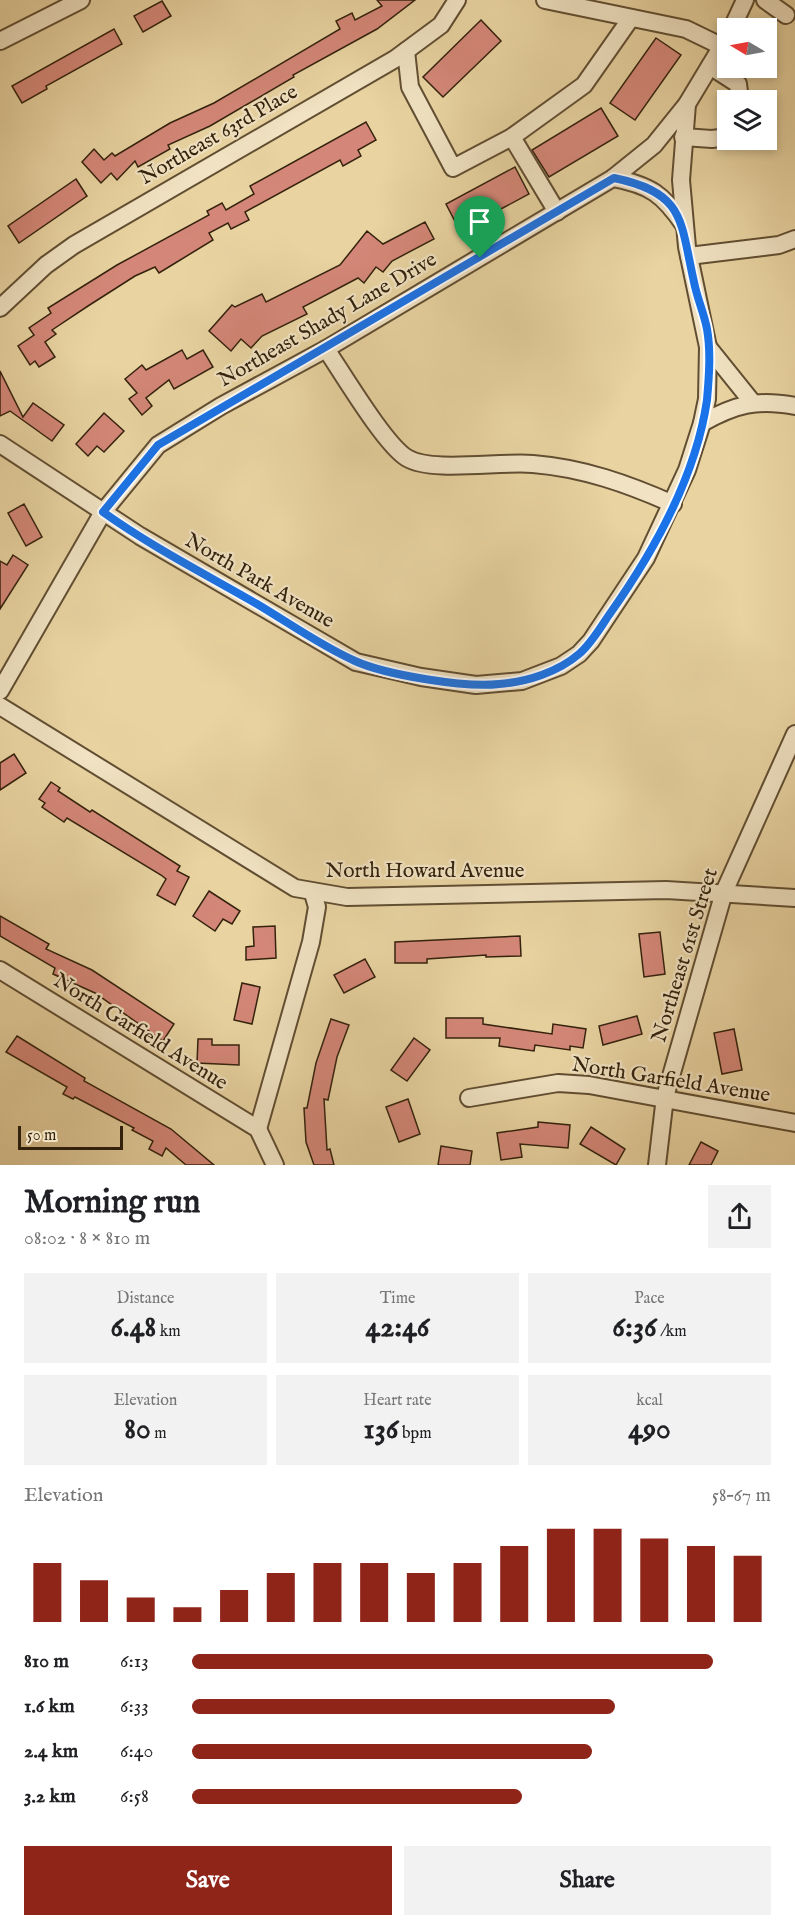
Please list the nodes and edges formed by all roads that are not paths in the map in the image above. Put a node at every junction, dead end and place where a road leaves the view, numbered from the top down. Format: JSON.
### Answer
{"nodes":[{"id":1,"x":81,"y":0,"type":"edge"},
{"id":2,"x":457,"y":0,"type":"edge"},
{"id":3,"x":545,"y":0,"type":"edge"},
{"id":4,"x":745,"y":0,"type":"edge"},
{"id":5,"x":631,"y":18,"type":"junction"},
{"id":6,"x":737,"y":18,"type":"edge"},
{"id":7,"x":717,"y":39,"type":"edge"},
{"id":8,"x":0,"y":41,"type":"edge"},
{"id":9,"x":406,"y":51,"type":"junction"},
{"id":10,"x":717,"y":54,"type":"edge"},
{"id":11,"x":710,"y":66,"type":"junction"},
{"id":12,"x":739,"y":90,"type":"edge"},
{"id":13,"x":687,"y":104,"type":"junction"},
{"id":14,"x":512,"y":137,"type":"junction"},
{"id":15,"x":683,"y":137,"type":"junction"},
{"id":16,"x":717,"y":138,"type":"edge"},
{"id":17,"x":614,"y":178,"type":"junction"},
{"id":18,"x":557,"y":212,"type":"junction"},
{"id":19,"x":684,"y":226,"type":"junction"},
{"id":20,"x":795,"y":239,"type":"edge"},
{"id":21,"x":689,"y":256,"type":"junction"},
{"id":22,"x":0,"y":308,"type":"edge"},
{"id":23,"x":708,"y":347,"type":"junction"},
{"id":24,"x":326,"y":349,"type":"junction"},
{"id":25,"x":753,"y":403,"type":"junction"},
{"id":26,"x":795,"y":406,"type":"edge"},
{"id":27,"x":702,"y":423,"type":"junction"},
{"id":28,"x":0,"y":444,"type":"edge"},
{"id":29,"x":673,"y":504,"type":"junction"},
{"id":30,"x":103,"y":512,"type":"junction"},
{"id":31,"x":0,"y":691,"type":"edge"},
{"id":32,"x":0,"y":706,"type":"edge"},
{"id":33,"x":795,"y":734,"type":"edge"},
{"id":34,"x":724,"y":892,"type":"junction"},
{"id":35,"x":313,"y":893,"type":"junction"},
{"id":36,"x":795,"y":898,"type":"edge"},
{"id":37,"x":0,"y":970,"type":"edge"},
{"id":38,"x":469,"y":1098,"type":"dead end"},
{"id":39,"x":664,"y":1098,"type":"junction"},
{"id":40,"x":795,"y":1123,"type":"edge"},
{"id":41,"x":258,"y":1129,"type":"junction"},
{"id":42,"x":275,"y":1165,"type":"edge"},
{"id":43,"x":657,"y":1165,"type":"edge"}],
"edges":[{"from":1,"to":8,"type":"street"},
{"from":2,"to":9,"type":"street","name":"Northeast 63rd Place"},
{"from":3,"to":5,"type":"street"},
{"from":4,"to":6,"type":"street"},
{"from":5,"to":7,"type":"street"},
{"from":5,"to":14,"type":"street"},
{"from":9,"to":14,"type":"street"},
{"from":9,"to":22,"type":"street","name":"Northeast 63rd Place"},
{"from":10,"to":11,"type":"street","name":"Northeast Shady Lane Drive"},
{"from":11,"to":12,"type":"street"},
{"from":11,"to":13,"type":"street","name":"Northeast Shady Lane Drive"},
{"from":13,"to":15,"type":"street","name":"North Park Avenue"},
{"from":13,"to":17,"type":"street","name":"Northeast Shady Lane Drive"},
{"from":14,"to":18,"type":"street"},
{"from":15,"to":16,"type":"street"},
{"from":15,"to":19,"type":"street","name":"North Park Avenue"},
{"from":17,"to":18,"type":"street","name":"Northeast Shady Lane Drive"},
{"from":17,"to":19,"type":"street"},
{"from":18,"to":24,"type":"street","name":"Northeast Shady Lane Drive"},
{"from":19,"to":21,"type":"street","name":"North Park Avenue"},
{"from":20,"to":21,"type":"street"},
{"from":21,"to":23,"type":"street","name":"North Park Avenue"},
{"from":23,"to":25,"type":"street"},
{"from":23,"to":27,"type":"street","name":"North Park Avenue"},
{"from":24,"to":29,"type":"street"},
{"from":24,"to":30,"type":"street","name":"Northeast Shady Lane Drive"},
{"from":25,"to":26,"type":"street"},
{"from":25,"to":27,"type":"street"},
{"from":27,"to":29,"type":"street","name":"North Park Avenue"},
{"from":28,"to":30,"type":"street","name":"North Park Avenue"},
{"from":29,"to":30,"type":"street","name":"North Park Avenue"},
{"from":30,"to":31,"type":"street","name":"Northeast Shady Lane Drive"},
{"from":32,"to":35,"type":"street","name":"North Howard Avenue"},
{"from":33,"to":34,"type":"street","name":"Northeast 61st Street"},
{"from":34,"to":35,"type":"street","name":"North Howard Avenue"},
{"from":34,"to":36,"type":"street","name":"North Howard Avenue"},
{"from":34,"to":39,"type":"street","name":"Northeast 61st Street"},
{"from":35,"to":41,"type":"street"},
{"from":37,"to":41,"type":"street","name":"North Garfield Avenue"},
{"from":38,"to":39,"type":"street","name":"North Garfield Avenue"},
{"from":39,"to":40,"type":"street","name":"North Garfield Avenue"},
{"from":39,"to":43,"type":"street","name":"Northeast 61st Street"},
{"from":41,"to":42,"type":"street"}]}
